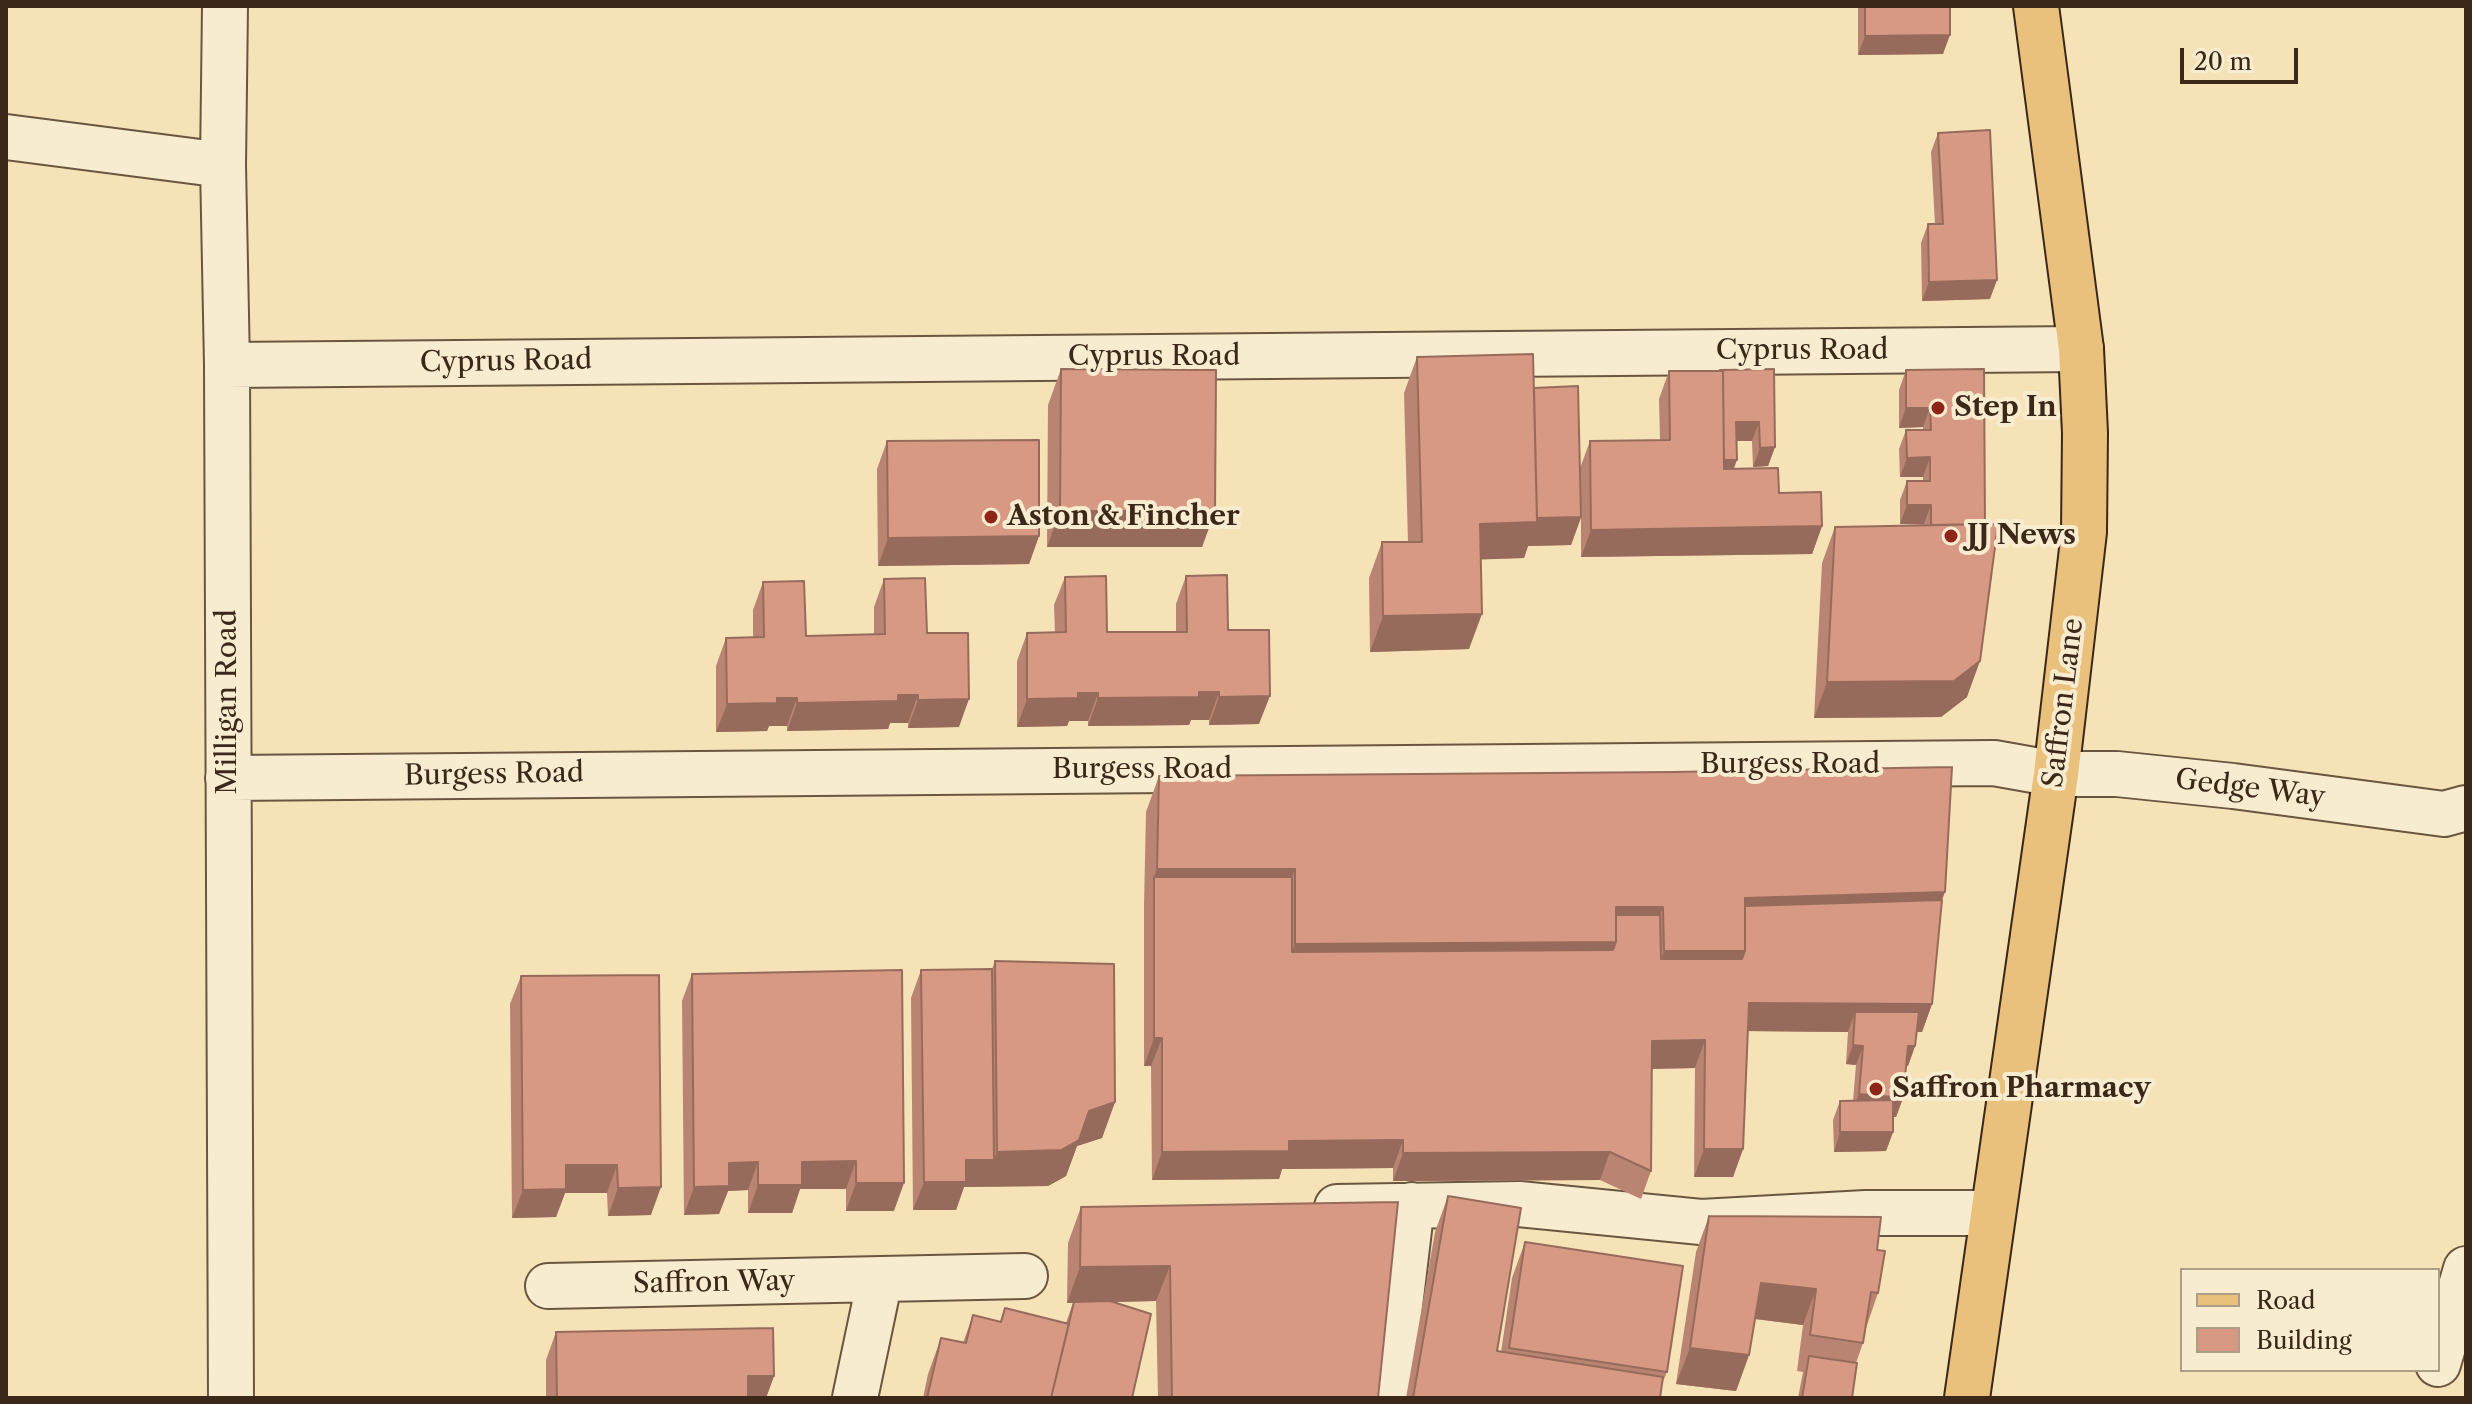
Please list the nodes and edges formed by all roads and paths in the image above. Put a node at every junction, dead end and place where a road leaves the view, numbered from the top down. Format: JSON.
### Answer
{"nodes":[{"id":1,"x":225,"y":6,"type":"edge"},
{"id":2,"x":2036,"y":6,"type":"edge"},
{"id":3,"x":6,"y":137,"type":"edge"},
{"id":4,"x":223,"y":165,"type":"junction"},
{"id":5,"x":2081,"y":349,"type":"junction"},
{"id":6,"x":227,"y":365,"type":"junction"},
{"id":7,"x":2056,"y":774,"type":"junction"},
{"id":8,"x":228,"y":778,"type":"junction"},
{"id":9,"x":2459,"y":818,"type":"edge"},
{"id":10,"x":1412,"y":1205,"type":"junction"},
{"id":11,"x":1294,"y":1209,"type":"edge"},
{"id":12,"x":1993,"y":1213,"type":"junction"},
{"id":13,"x":2466,"y":1269,"type":"edge"},
{"id":14,"x":1025,"y":1276,"type":"dead end"},
{"id":15,"x":880,"y":1279,"type":"junction"},
{"id":16,"x":548,"y":1286,"type":"dead end"},
{"id":17,"x":2440,"y":1357,"type":"edge"},
{"id":18,"x":2435,"y":1372,"type":"edge"},
{"id":19,"x":231,"y":1398,"type":"edge"},
{"id":20,"x":855,"y":1398,"type":"edge"},
{"id":21,"x":1389,"y":1398,"type":"edge"},
{"id":22,"x":1967,"y":1398,"type":"edge"},
{"id":23,"x":2425,"y":1398,"type":"edge"}],
"edges":[{"from":1,"to":4,"type":"street","name":"Milligan Road"},
{"from":2,"to":5,"type":"main road","name":"Saffron Lane"},
{"from":3,"to":4,"type":"street"},
{"from":4,"to":6,"type":"street","name":"Milligan Road"},
{"from":5,"to":6,"type":"street","name":"Cyprus Road"},
{"from":5,"to":7,"type":"main road","name":"Saffron Lane"},
{"from":6,"to":8,"type":"street","name":"Milligan Road"},
{"from":7,"to":8,"type":"street","name":"Burgess Road"},
{"from":7,"to":9,"type":"street","name":"Gedge Way"},
{"from":7,"to":12,"type":"main road","name":"Saffron Lane"},
{"from":8,"to":19,"type":"street","name":"Milligan Road"},
{"from":10,"to":11,"type":"street"},
{"from":10,"to":12,"type":"street"},
{"from":10,"to":21,"type":"street"},
{"from":12,"to":22,"type":"main road","name":"Saffron Lane"},
{"from":13,"to":17,"type":"street"},
{"from":14,"to":15,"type":"street","name":"Saffron Way"},
{"from":15,"to":16,"type":"street","name":"Saffron Way"},
{"from":15,"to":20,"type":"street"},
{"from":18,"to":23,"type":"street"}]}
